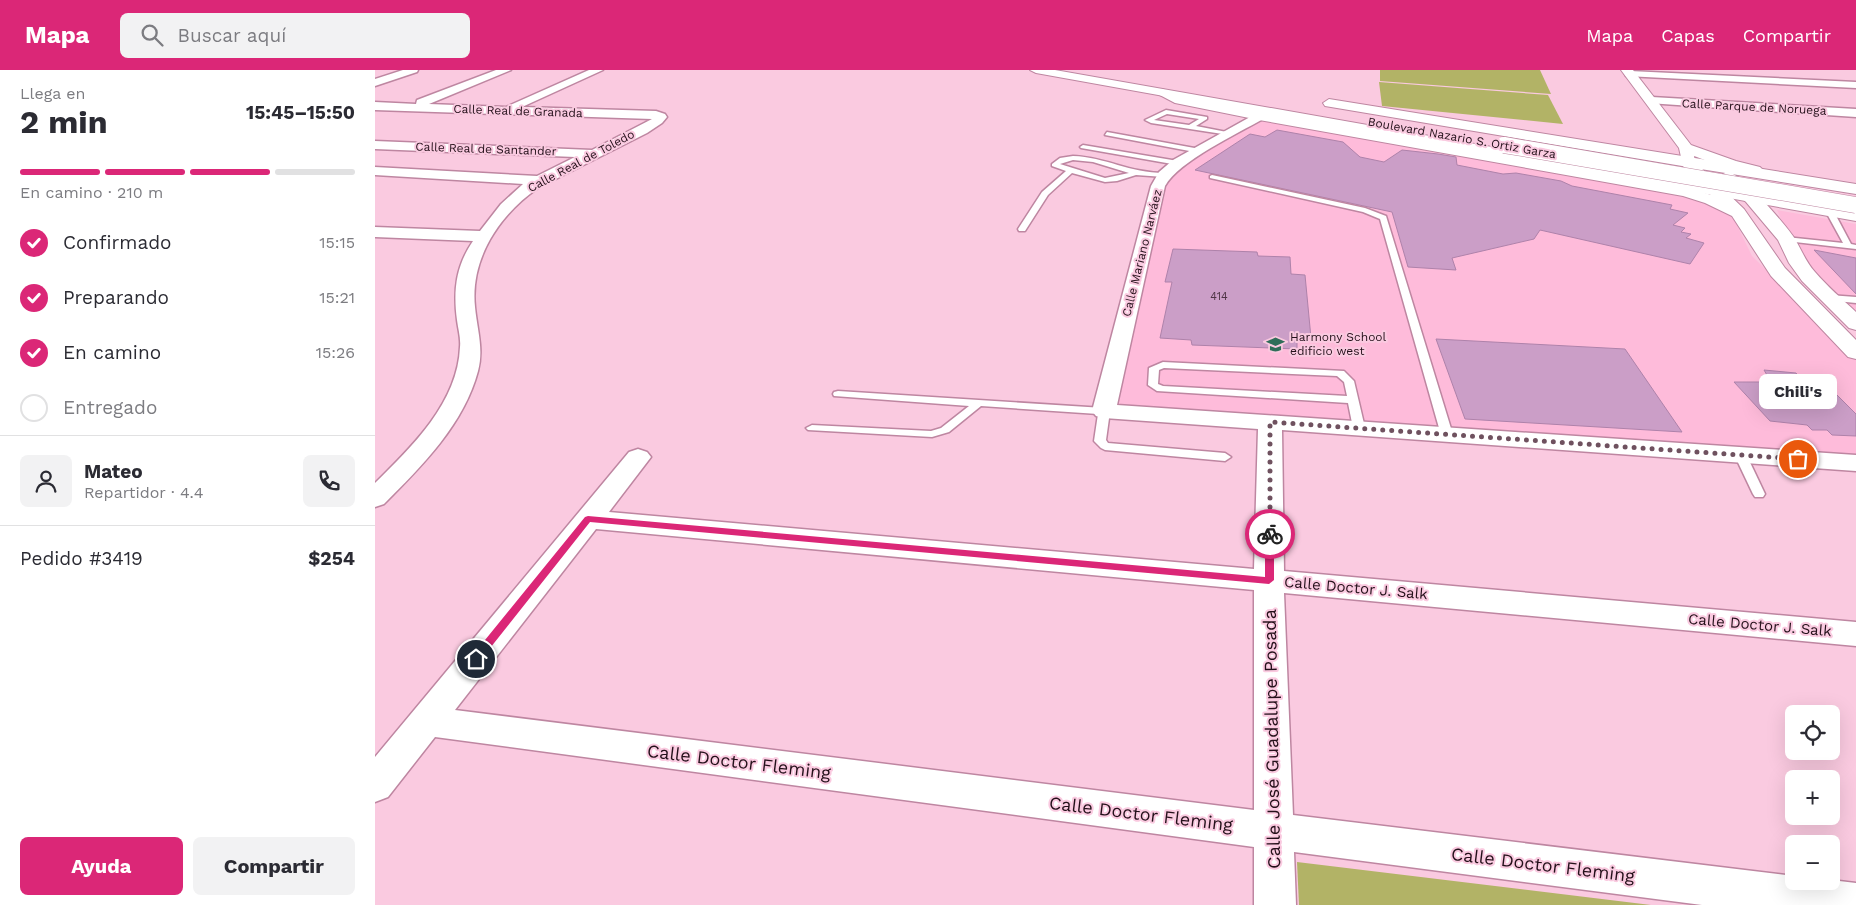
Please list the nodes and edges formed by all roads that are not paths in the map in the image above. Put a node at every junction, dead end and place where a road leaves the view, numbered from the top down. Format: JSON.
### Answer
{"nodes":[{"id":1,"x":413,"y":70,"type":"edge"},
{"id":2,"x":506,"y":70,"type":"edge"},
{"id":3,"x":598,"y":70,"type":"edge"},
{"id":4,"x":1069,"y":70,"type":"edge"},
{"id":5,"x":1041,"y":71,"type":"edge"},
{"id":6,"x":1629,"y":72,"type":"edge"},
{"id":7,"x":1105,"y":74,"type":"edge"},
{"id":8,"x":375,"y":83,"type":"edge"},
{"id":9,"x":1837,"y":84,"type":"junction"},
{"id":10,"x":1856,"y":85,"type":"edge"},
{"id":11,"x":1162,"y":93,"type":"junction"},
{"id":12,"x":1201,"y":93,"type":"junction"},
{"id":13,"x":1856,"y":95,"type":"edge"},
{"id":14,"x":1255,"y":96,"type":"dead end"},
{"id":15,"x":1652,"y":101,"type":"junction"},
{"id":16,"x":375,"y":106,"type":"edge"},
{"id":17,"x":410,"y":107,"type":"junction"},
{"id":18,"x":506,"y":110,"type":"junction"},
{"id":19,"x":1825,"y":111,"type":"junction"},
{"id":20,"x":1856,"y":113,"type":"edge"},
{"id":21,"x":660,"y":116,"type":"joint"},
{"id":22,"x":1259,"y":116,"type":"junction"},
{"id":23,"x":384,"y":118,"type":"dead end"},
{"id":24,"x":1190,"y":127,"type":"junction"},
{"id":25,"x":1849,"y":127,"type":"dead end"},
{"id":26,"x":1229,"y":133,"type":"junction"},
{"id":27,"x":1107,"y":134,"type":"dead end"},
{"id":28,"x":1508,"y":142,"type":"junction"},
{"id":29,"x":375,"y":145,"type":"edge"},
{"id":30,"x":1083,"y":146,"type":"dead end"},
{"id":31,"x":1200,"y":151,"type":"junction"},
{"id":32,"x":1635,"y":153,"type":"junction"},
{"id":33,"x":597,"y":154,"type":"junction"},
{"id":34,"x":1687,"y":156,"type":"junction"},
{"id":35,"x":1177,"y":164,"type":"junction"},
{"id":36,"x":1719,"y":168,"type":"junction"},
{"id":37,"x":375,"y":171,"type":"edge"},
{"id":38,"x":1070,"y":171,"type":"junction"},
{"id":39,"x":1136,"y":173,"type":"junction"},
{"id":40,"x":1619,"y":173,"type":"junction"},
{"id":41,"x":1164,"y":175,"type":"junction"},
{"id":42,"x":1212,"y":177,"type":"dead end"},
{"id":43,"x":1781,"y":177,"type":"junction"},
{"id":44,"x":539,"y":181,"type":"junction"},
{"id":45,"x":1719,"y":193,"type":"junction"},
{"id":46,"x":1853,"y":195,"type":"edge"},
{"id":47,"x":1752,"y":199,"type":"junction"},
{"id":48,"x":1830,"y":212,"type":"junction"},
{"id":49,"x":1738,"y":213,"type":"junction"},
{"id":50,"x":1856,"y":216,"type":"edge"},
{"id":51,"x":1022,"y":229,"type":"dead end"},
{"id":52,"x":375,"y":232,"type":"edge"},
{"id":53,"x":485,"y":236,"type":"junction"},
{"id":54,"x":1786,"y":239,"type":"junction"},
{"id":55,"x":1853,"y":247,"type":"edge"},
{"id":56,"x":1829,"y":298,"type":"junction"},
{"id":57,"x":1856,"y":300,"type":"edge"},
{"id":58,"x":1856,"y":324,"type":"edge"},
{"id":59,"x":1856,"y":352,"type":"edge"},
{"id":60,"x":838,"y":394,"type":"dead end"},
{"id":61,"x":1352,"y":400,"type":"junction"},
{"id":62,"x":979,"y":403,"type":"junction"},
{"id":63,"x":1104,"y":411,"type":"junction"},
{"id":64,"x":1270,"y":422,"type":"junction"},
{"id":65,"x":812,"y":428,"type":"dead end"},
{"id":66,"x":1359,"y":428,"type":"junction"},
{"id":67,"x":1447,"y":434,"type":"junction"},
{"id":68,"x":1740,"y":454,"type":"junction"},
{"id":69,"x":638,"y":457,"type":"dead end"},
{"id":70,"x":1225,"y":457,"type":"dead end"},
{"id":71,"x":1856,"y":463,"type":"edge"},
{"id":72,"x":1759,"y":494,"type":"dead end"},
{"id":73,"x":375,"y":498,"type":"edge"},
{"id":74,"x":588,"y":519,"type":"junction"},
{"id":75,"x":1269,"y":580,"type":"junction"},
{"id":76,"x":1856,"y":634,"type":"edge"},
{"id":77,"x":426,"y":721,"type":"junction"},
{"id":78,"x":375,"y":785,"type":"edge"},
{"id":79,"x":1273,"y":831,"type":"junction"},
{"id":80,"x":1856,"y":904,"type":"edge"},
{"id":81,"x":1275,"y":905,"type":"edge"}],
"edges":[{"from":1,"to":8,"type":"street"},
{"from":2,"to":17,"type":"street"},
{"from":3,"to":18,"type":"street"},
{"from":4,"to":7,"type":"main road","name":"Boulevard Nazario S. Ortiz Garza"},
{"from":5,"to":11,"type":"main road"},
{"from":5,"to":12,"type":"main road"},
{"from":6,"to":9,"type":"street"},
{"from":6,"to":15,"type":"main road"},
{"from":7,"to":12,"type":"main road","name":"Boulevard Nazario S. Ortiz Garza"},
{"from":7,"to":14,"type":"main road","name":"Boulevard Nazario S. Ortiz Garza"},
{"from":9,"to":10,"type":"street"},
{"from":9,"to":13,"type":"street"},
{"from":11,"to":22,"type":"main road"},
{"from":11,"to":40,"type":"main road"},
{"from":12,"to":28,"type":"main road","name":"Boulevard Nazario S. Ortiz Garza"},
{"from":15,"to":19,"type":"street","name":"Calle Parque de Noruega"},
{"from":15,"to":34,"type":"main road"},
{"from":16,"to":17,"type":"street","name":"Calle Real de Granada"},
{"from":17,"to":18,"type":"street","name":"Calle Real de Granada"},
{"from":17,"to":23,"type":"street"},
{"from":18,"to":21,"type":"street","name":"Calle Real de Granada"},
{"from":19,"to":20,"type":"street","name":"Calle Parque de Noruega"},
{"from":19,"to":25,"type":"street"},
{"from":21,"to":33,"type":"street","name":"Calle Real de Toledo"},
{"from":22,"to":26,"type":"street","name":"Calle Mariano Narváez"},
{"from":22,"to":49,"type":"main road"},
{"from":24,"to":24,"type":"lane"},
{"from":24,"to":26,"type":"lane"},
{"from":26,"to":31,"type":"street","name":"Calle Mariano Narváez"},
{"from":27,"to":31,"type":"lane"},
{"from":28,"to":32,"type":"main road","name":"Boulevard Nazario S. Ortiz Garza"},
{"from":28,"to":46,"type":"main road","name":"Boulevard Nazario S. Ortiz Garza","bridge":true},
{"from":29,"to":33,"type":"street","name":"Calle Real de Santander"},
{"from":30,"to":35,"type":"lane"},
{"from":31,"to":35,"type":"street","name":"Calle Mariano Narváez"},
{"from":32,"to":34,"type":"main road"},
{"from":32,"to":40,"type":"main road"},
{"from":33,"to":44,"type":"street","name":"Calle Real de Toledo"},
{"from":34,"to":36,"type":"main road"},
{"from":34,"to":43,"type":"main road"},
{"from":34,"to":45,"type":"main road"},
{"from":35,"to":41,"type":"street","name":"Calle Mariano Narváez"},
{"from":36,"to":43,"type":"main road"},
{"from":36,"to":47,"type":"main road"},
{"from":37,"to":44,"type":"street","name":"Calle Real de Santander"},
{"from":38,"to":39,"type":"lane"},
{"from":38,"to":39,"type":"lane"},
{"from":38,"to":51,"type":"lane"},
{"from":39,"to":41,"type":"lane"},
{"from":40,"to":45,"type":"main road"},
{"from":41,"to":63,"type":"street","name":"Calle Mariano Narváez"},
{"from":42,"to":67,"type":"lane"},
{"from":43,"to":46,"type":"main road"},
{"from":44,"to":53,"type":"street","name":"Calle Real de Toledo"},
{"from":45,"to":47,"type":"main road"},
{"from":45,"to":49,"type":"main road"},
{"from":46,"to":50,"type":"main road"},
{"from":47,"to":48,"type":"main road"},
{"from":47,"to":54,"type":"main road"},
{"from":48,"to":50,"type":"main road"},
{"from":48,"to":55,"type":"lane"},
{"from":49,"to":59,"type":"main road"},
{"from":52,"to":53,"type":"street"},
{"from":53,"to":73,"type":"street","name":"Calle Real de Toledo"},
{"from":54,"to":55,"type":"lane"},
{"from":54,"to":56,"type":"main road"},
{"from":56,"to":57,"type":"lane"},
{"from":56,"to":58,"type":"main road"},
{"from":60,"to":62,"type":"lane"},
{"from":61,"to":61,"type":"lane"},
{"from":61,"to":66,"type":"lane"},
{"from":62,"to":63,"type":"lane"},
{"from":62,"to":65,"type":"lane"},
{"from":63,"to":64,"type":"street"},
{"from":63,"to":70,"type":"lane"},
{"from":64,"to":66,"type":"street"},
{"from":64,"to":75,"type":"street","name":"Calle José Guadalupe Posada"},
{"from":66,"to":67,"type":"street"},
{"from":67,"to":68,"type":"street"},
{"from":68,"to":71,"type":"street"},
{"from":68,"to":72,"type":"lane"},
{"from":69,"to":74,"type":"street"},
{"from":74,"to":75,"type":"street","name":"Calle Doctor J. Salk"},
{"from":74,"to":77,"type":"street"},
{"from":75,"to":76,"type":"street","name":"Calle Doctor J. Salk"},
{"from":75,"to":79,"type":"street","name":"Calle José Guadalupe Posada"},
{"from":77,"to":78,"type":"street"},
{"from":77,"to":79,"type":"street","name":"Calle Doctor Fleming"},
{"from":79,"to":80,"type":"street","name":"Calle Doctor Fleming"},
{"from":79,"to":81,"type":"street","name":"Calle José Guadalupe Posada"}]}
